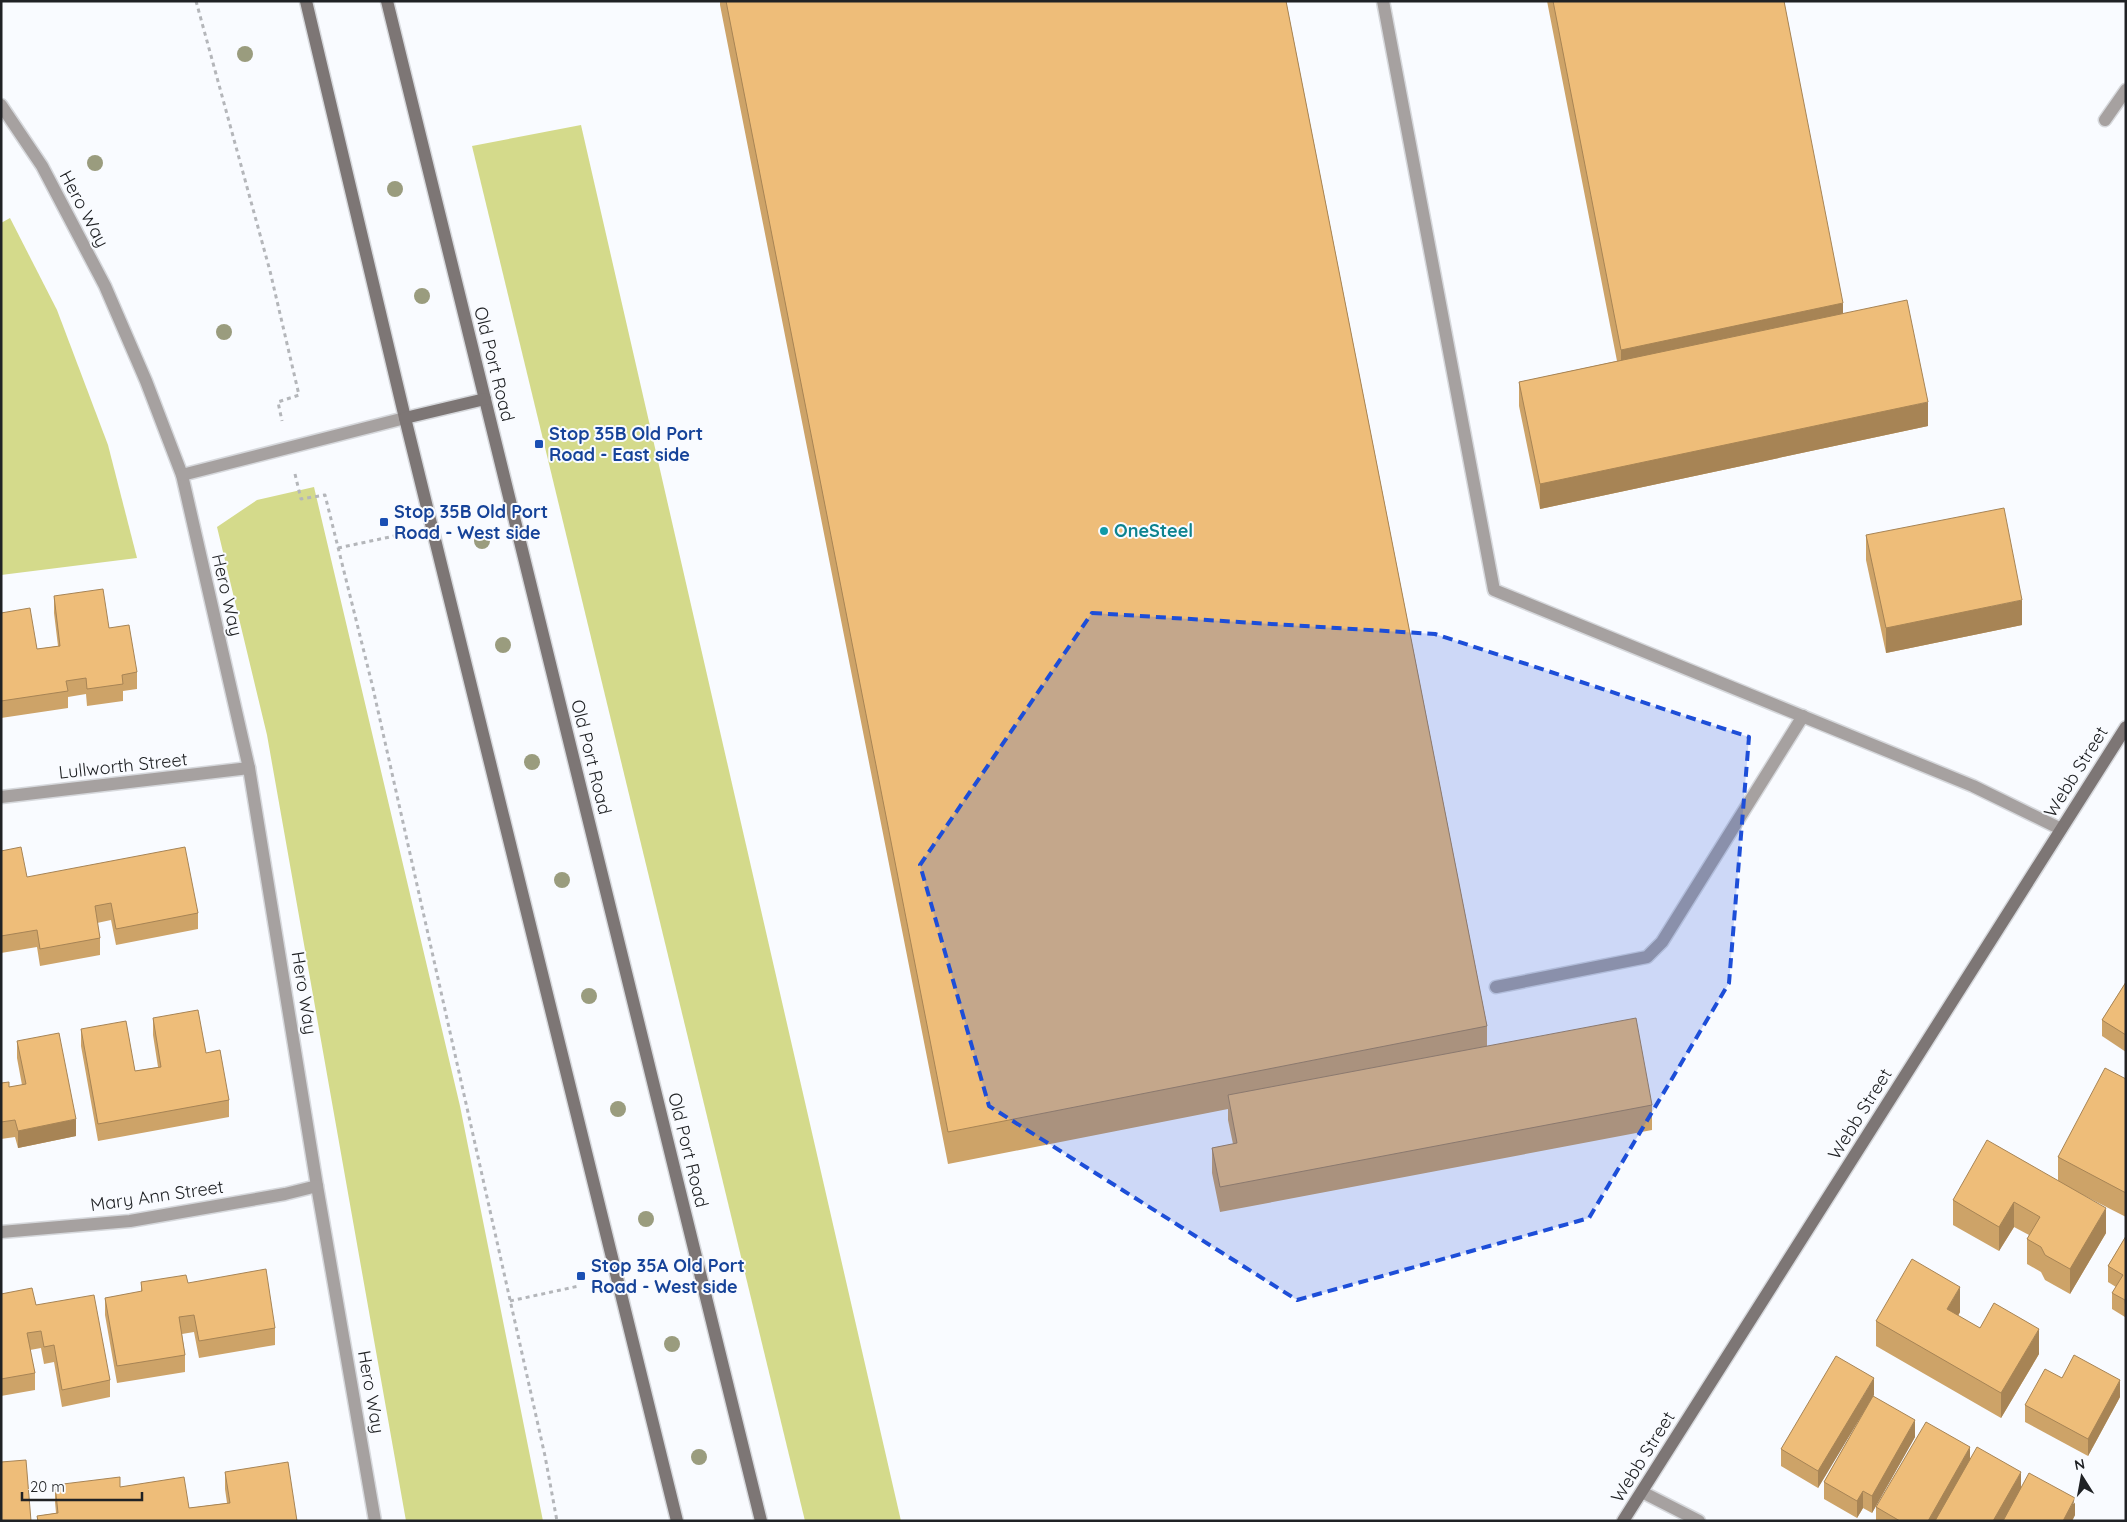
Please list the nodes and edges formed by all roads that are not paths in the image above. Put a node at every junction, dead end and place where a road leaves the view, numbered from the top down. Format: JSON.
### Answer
{"nodes":[{"id":1,"x":306,"y":1,"type":"edge"},
{"id":2,"x":387,"y":1,"type":"edge"},
{"id":3,"x":1383,"y":1,"type":"edge"},
{"id":4,"x":2126,"y":90,"type":"edge"},
{"id":5,"x":1,"y":105,"type":"edge"},
{"id":6,"x":2105,"y":120,"type":"dead end"},
{"id":7,"x":485,"y":399,"type":"junction"},
{"id":8,"x":405,"y":418,"type":"junction"},
{"id":9,"x":182,"y":475,"type":"junction"},
{"id":10,"x":1803,"y":716,"type":"junction"},
{"id":11,"x":2126,"y":727,"type":"edge"},
{"id":12,"x":249,"y":768,"type":"junction"},
{"id":13,"x":1,"y":797,"type":"edge"},
{"id":14,"x":2061,"y":829,"type":"junction"},
{"id":15,"x":1496,"y":987,"type":"dead end"},
{"id":16,"x":317,"y":1186,"type":"junction"},
{"id":17,"x":1,"y":1232,"type":"edge"},
{"id":18,"x":1642,"y":1492,"type":"junction"},
{"id":19,"x":375,"y":1521,"type":"edge"},
{"id":20,"x":677,"y":1521,"type":"edge"},
{"id":21,"x":761,"y":1521,"type":"edge"},
{"id":22,"x":1623,"y":1521,"type":"edge"},
{"id":23,"x":1699,"y":1521,"type":"edge"}],
"edges":[{"from":1,"to":8,"type":"main road"},
{"from":2,"to":7,"type":"main road","name":"Old Port Road"},
{"from":3,"to":10,"type":"street"},
{"from":4,"to":6,"type":"street"},
{"from":5,"to":9,"type":"street","name":"Hero Way"},
{"from":7,"to":8,"type":"main road"},
{"from":7,"to":21,"type":"main road","name":"Old Port Road"},
{"from":8,"to":9,"type":"street"},
{"from":8,"to":20,"type":"main road"},
{"from":9,"to":12,"type":"street","name":"Hero Way"},
{"from":10,"to":14,"type":"street"},
{"from":10,"to":15,"type":"street"},
{"from":11,"to":14,"type":"main road","name":"Webb Street"},
{"from":12,"to":13,"type":"street","name":"Lullworth Street"},
{"from":12,"to":16,"type":"street","name":"Hero Way"},
{"from":14,"to":18,"type":"main road","name":"Webb Street"},
{"from":16,"to":17,"type":"street","name":"Mary Ann Street"},
{"from":16,"to":19,"type":"street","name":"Hero Way"},
{"from":18,"to":22,"type":"main road","name":"Webb Street"},
{"from":18,"to":23,"type":"street"}]}
